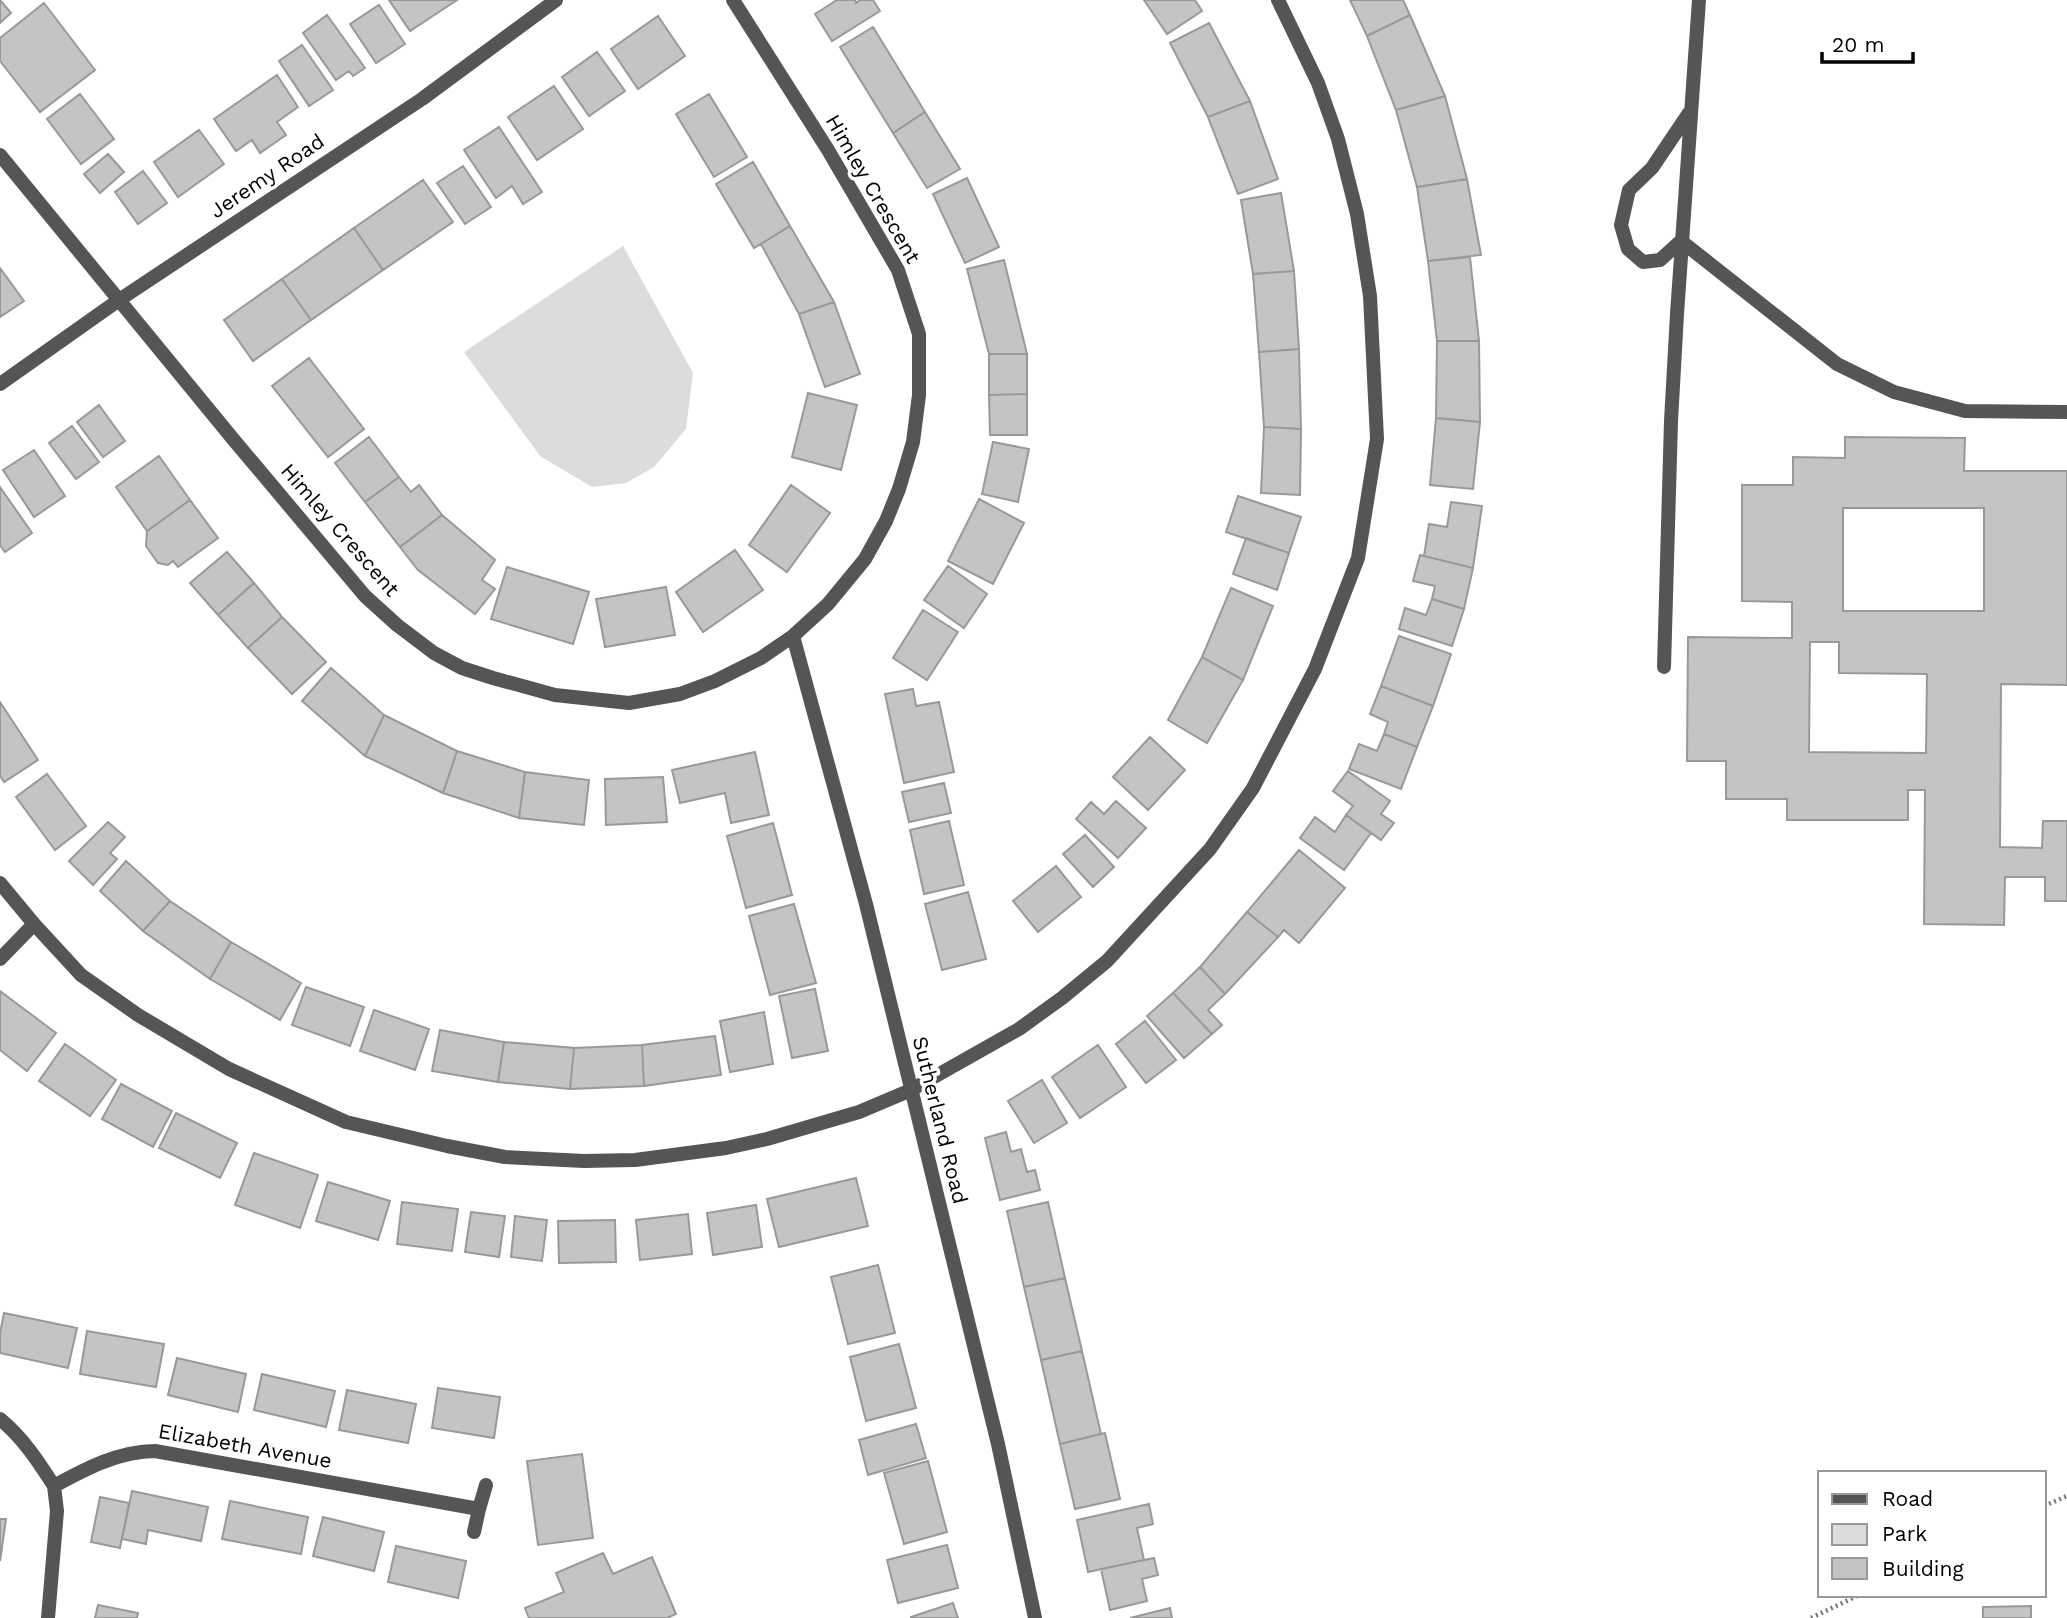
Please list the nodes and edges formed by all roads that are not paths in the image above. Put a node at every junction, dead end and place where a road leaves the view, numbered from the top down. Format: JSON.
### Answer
{"nodes":[{"id":1,"x":555,"y":0,"type":"edge"},
{"id":2,"x":733,"y":0,"type":"edge"},
{"id":3,"x":1278,"y":0,"type":"edge"},
{"id":4,"x":1699,"y":0,"type":"edge"},
{"id":5,"x":1690,"y":112,"type":"junction"},
{"id":6,"x":0,"y":155,"type":"edge"},
{"id":7,"x":1681,"y":242,"type":"junction"},
{"id":8,"x":120,"y":300,"type":"junction"},
{"id":9,"x":0,"y":384,"type":"edge"},
{"id":10,"x":2067,"y":412,"type":"edge"},
{"id":11,"x":793,"y":636,"type":"junction"},
{"id":12,"x":1664,"y":667,"type":"dead end"},
{"id":13,"x":0,"y":883,"type":"edge"},
{"id":14,"x":34,"y":925,"type":"junction"},
{"id":15,"x":0,"y":959,"type":"edge"},
{"id":16,"x":911,"y":1090,"type":"junction"},
{"id":17,"x":0,"y":1419,"type":"edge"},
{"id":18,"x":486,"y":1485,"type":"dead end"},
{"id":19,"x":54,"y":1486,"type":"junction"},
{"id":20,"x":479,"y":1508,"type":"junction"},
{"id":21,"x":474,"y":1532,"type":"dead end"},
{"id":22,"x":48,"y":1618,"type":"edge"},
{"id":23,"x":1035,"y":1618,"type":"edge"}],
"edges":[{"from":1,"to":8,"type":"street","name":"Jeremy Road"},
{"from":2,"to":11,"type":"street","name":"Himley Crescent"},
{"from":3,"to":16,"type":"street"},
{"from":4,"to":5,"type":"street"},
{"from":5,"to":7,"type":"street"},
{"from":5,"to":7,"type":"street"},
{"from":6,"to":8,"type":"street","name":"Himley Crescent"},
{"from":7,"to":10,"type":"street"},
{"from":7,"to":12,"type":"street"},
{"from":8,"to":9,"type":"street","name":"Jeremy Road"},
{"from":8,"to":11,"type":"street","name":"Himley Crescent"},
{"from":11,"to":16,"type":"street","name":"Sutherland Road"},
{"from":13,"to":14,"type":"street"},
{"from":14,"to":15,"type":"street"},
{"from":14,"to":16,"type":"street"},
{"from":16,"to":23,"type":"street","name":"Sutherland Road"},
{"from":17,"to":19,"type":"street"},
{"from":18,"to":20,"type":"street"},
{"from":19,"to":20,"type":"street","name":"Elizabeth Avenue"},
{"from":19,"to":22,"type":"street"},
{"from":20,"to":21,"type":"street"}]}
